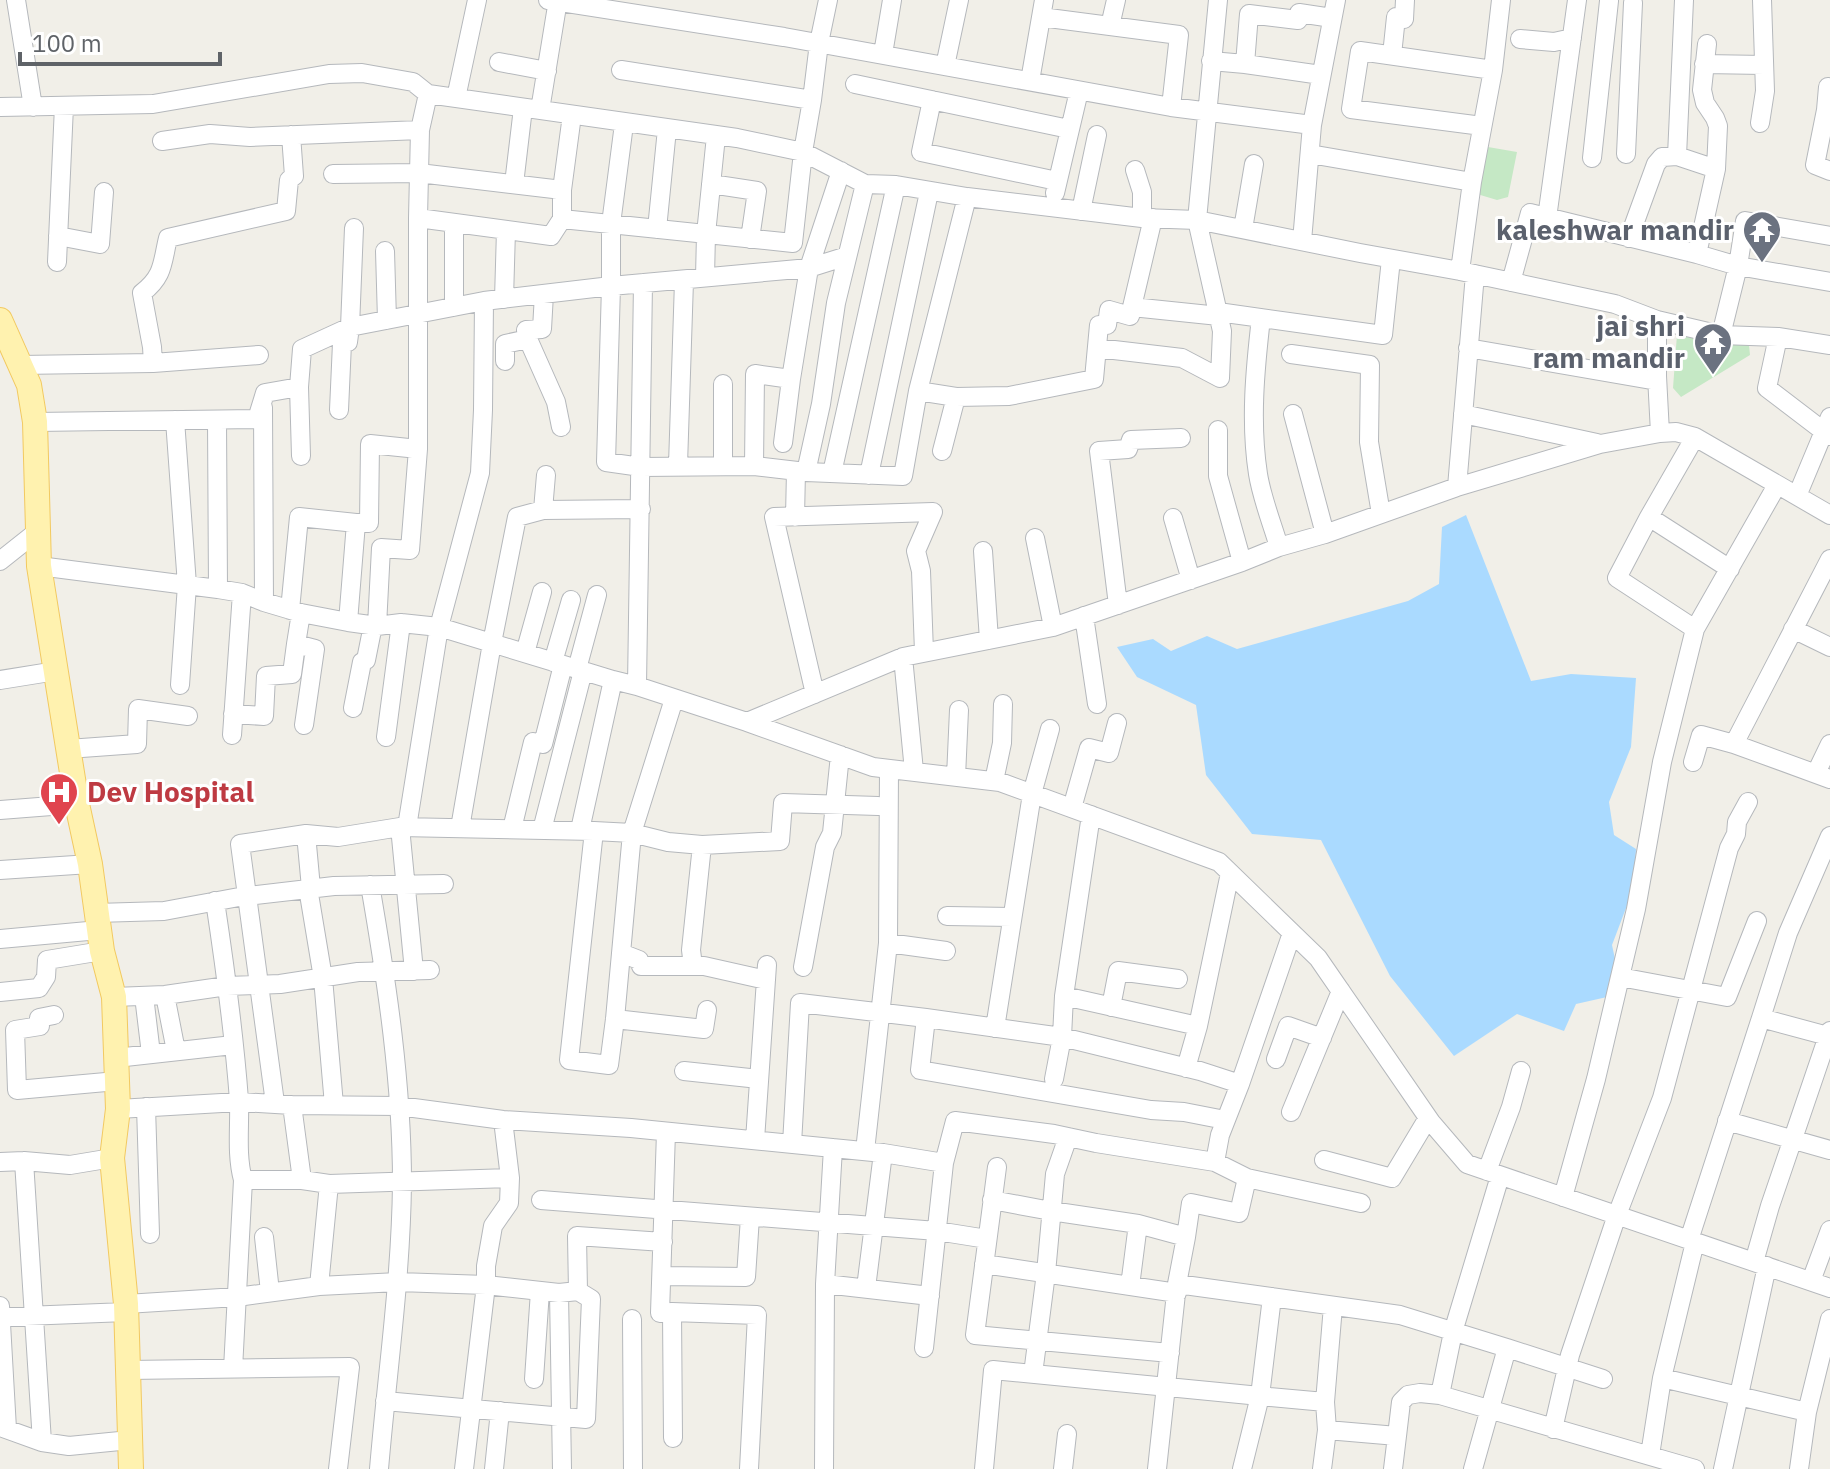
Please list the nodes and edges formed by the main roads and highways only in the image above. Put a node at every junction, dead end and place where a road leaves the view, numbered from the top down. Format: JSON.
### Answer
{"nodes":[{"id":1,"x":0,"y":320,"type":"edge"},
{"id":2,"x":131,"y":1469,"type":"edge"}],
"edges":[{"from":1,"to":2,"type":"main road"}]}
